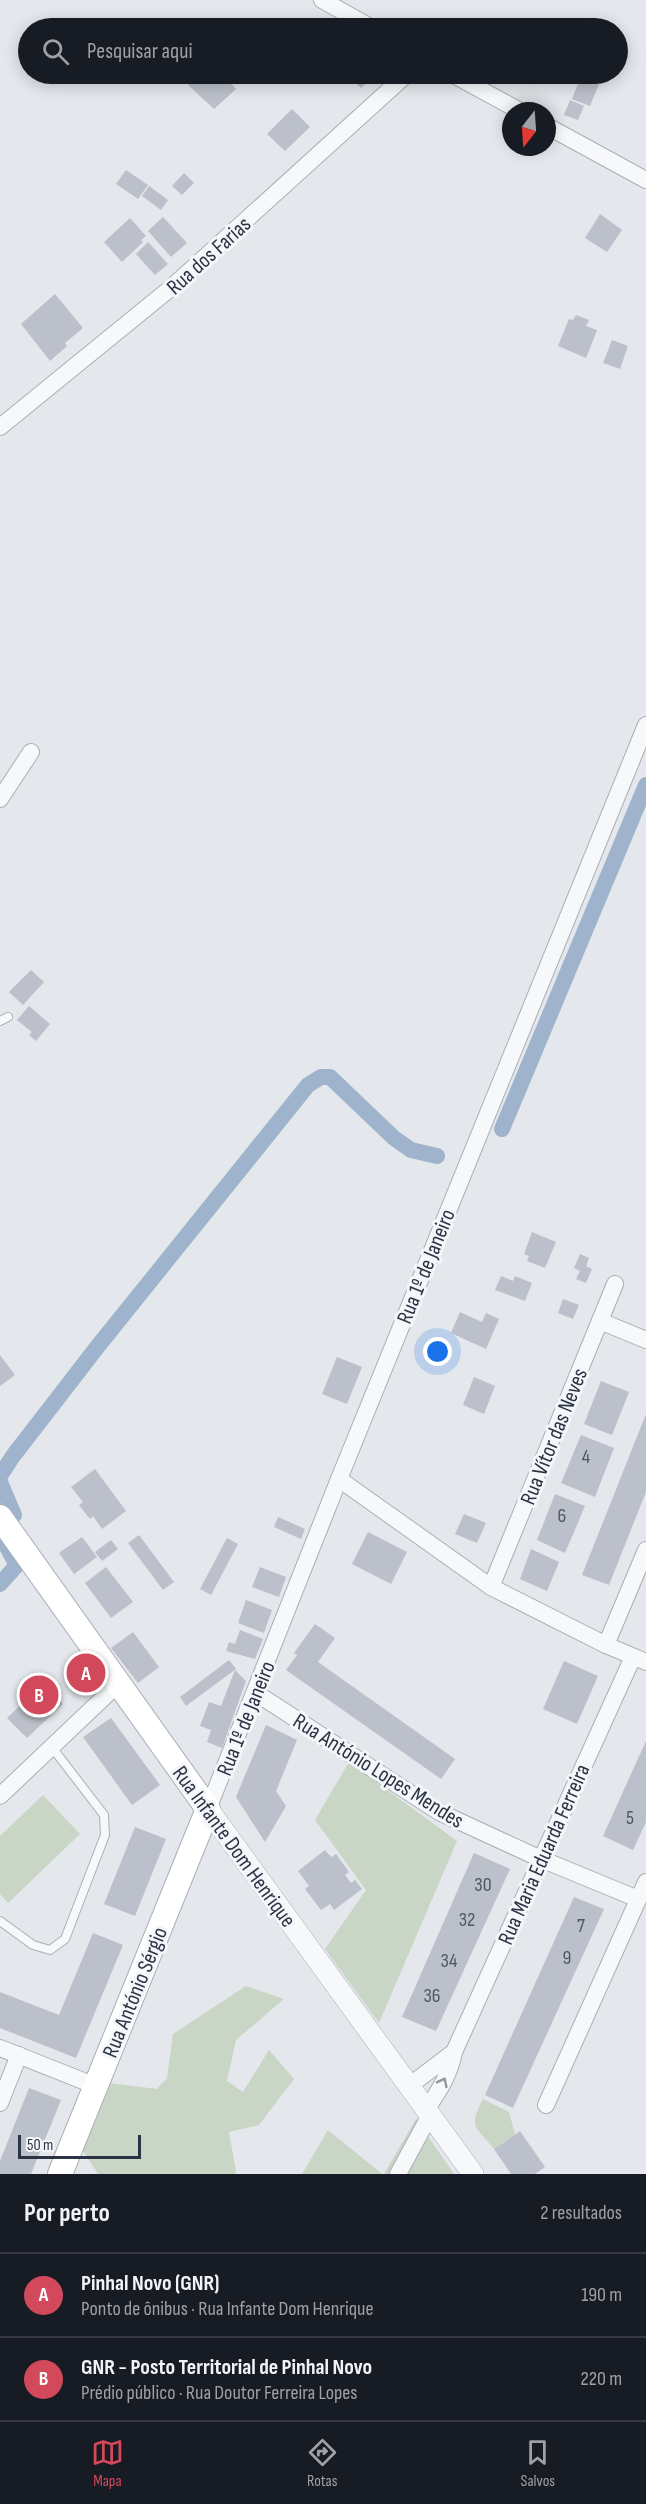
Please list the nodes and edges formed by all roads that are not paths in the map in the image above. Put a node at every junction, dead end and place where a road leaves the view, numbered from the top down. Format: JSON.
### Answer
{"nodes":[{"id":1,"x":322,"y":0,"type":"edge"},
{"id":2,"x":354,"y":18,"type":"edge"},
{"id":3,"x":396,"y":84,"type":"edge"},
{"id":4,"x":470,"y":84,"type":"edge"},
{"id":5,"x":503,"y":102,"type":"edge"},
{"id":6,"x":556,"y":131,"type":"edge"},
{"id":7,"x":646,"y":180,"type":"edge"},
{"id":8,"x":0,"y":427,"type":"edge"},
{"id":9,"x":646,"y":725,"type":"edge"},
{"id":10,"x":31,"y":752,"type":"dead end"},
{"id":11,"x":3,"y":786,"type":"edge"},
{"id":12,"x":615,"y":1284,"type":"dead end"},
{"id":13,"x":600,"y":1321,"type":"junction"},
{"id":14,"x":646,"y":1340,"type":"edge"},
{"id":15,"x":339,"y":1479,"type":"junction"},
{"id":16,"x":0,"y":1517,"type":"edge"},
{"id":17,"x":646,"y":1550,"type":"edge"},
{"id":18,"x":491,"y":1587,"type":"junction"},
{"id":19,"x":606,"y":1645,"type":"junction"},
{"id":20,"x":640,"y":1660,"type":"edge"},
{"id":21,"x":118,"y":1684,"type":"junction"},
{"id":22,"x":256,"y":1693,"type":"junction"},
{"id":23,"x":51,"y":1746,"type":"junction"},
{"id":24,"x":0,"y":1796,"type":"edge"},
{"id":25,"x":208,"y":1809,"type":"junction"},
{"id":26,"x":541,"y":1859,"type":"junction"},
{"id":27,"x":646,"y":1882,"type":"edge"},
{"id":28,"x":638,"y":1899,"type":"junction"},
{"id":29,"x":0,"y":1921,"type":"edge"},
{"id":30,"x":0,"y":2048,"type":"edge"},
{"id":31,"x":454,"y":2052,"type":"junction"},
{"id":32,"x":19,"y":2055,"type":"junction"},
{"id":33,"x":96,"y":2086,"type":"junction"},
{"id":34,"x":409,"y":2086,"type":"junction"},
{"id":35,"x":0,"y":2103,"type":"edge"},
{"id":36,"x":546,"y":2105,"type":"dead end"},
{"id":37,"x":428,"y":2112,"type":"junction"},
{"id":38,"x":60,"y":2174,"type":"edge"},
{"id":39,"x":398,"y":2174,"type":"edge"},
{"id":40,"x":473,"y":2174,"type":"edge"}],
"edges":[{"from":1,"to":2,"type":"street"},
{"from":3,"to":8,"type":"street","name":"Rua dos Farias"},
{"from":4,"to":5,"type":"street"},
{"from":6,"to":7,"type":"street"},
{"from":9,"to":15,"type":"street","name":"Rua 1º de Janeiro"},
{"from":10,"to":11,"type":"street"},
{"from":12,"to":13,"type":"street","name":"Rua Vítor das Neves"},
{"from":13,"to":14,"type":"street"},
{"from":13,"to":18,"type":"street","name":"Rua Vítor das Neves"},
{"from":15,"to":18,"type":"street"},
{"from":15,"to":22,"type":"street","name":"Rua 1º de Janeiro"},
{"from":16,"to":21,"type":"main road","name":"Rua Infante Dom Henrique"},
{"from":17,"to":19,"type":"street"},
{"from":18,"to":19,"type":"street"},
{"from":19,"to":20,"type":"street"},
{"from":20,"to":26,"type":"street","name":"Rua Maria Eduarda Ferreira"},
{"from":21,"to":23,"type":"street"},
{"from":21,"to":25,"type":"main road","name":"Rua Infante Dom Henrique"},
{"from":22,"to":25,"type":"street","name":"Rua 1º de Janeiro"},
{"from":22,"to":26,"type":"street","name":"Rua António Lopes Mendes"},
{"from":23,"to":24,"type":"street"},
{"from":23,"to":29,"type":"lane"},
{"from":25,"to":33,"type":"main road","name":"Rua António Sérgio"},
{"from":25,"to":34,"type":"street","name":"Rua Infante Dom Henrique"},
{"from":26,"to":28,"type":"street","name":"Rua António Lopes Mendes"},
{"from":26,"to":31,"type":"street","name":"Rua Maria Eduarda Ferreira"},
{"from":27,"to":28,"type":"street"},
{"from":28,"to":36,"type":"street"},
{"from":30,"to":32,"type":"street"},
{"from":31,"to":34,"type":"street","name":"Rua Maria Eduarda Ferreira"},
{"from":37,"to":31,"type":"street","name":"Rua Maria Eduarda Ferreira","one_way":true},
{"from":32,"to":33,"type":"street"},
{"from":32,"to":35,"type":"street"},
{"from":33,"to":38,"type":"main road","name":"Rua António Sérgio"},
{"from":34,"to":37,"type":"street","name":"Rua Infante Dom Henrique"},
{"from":37,"to":39,"type":"street","name":"Rua Maria Eduarda Ferreira"},
{"from":37,"to":40,"type":"street","name":"Rua Infante Dom Henrique"}]}
